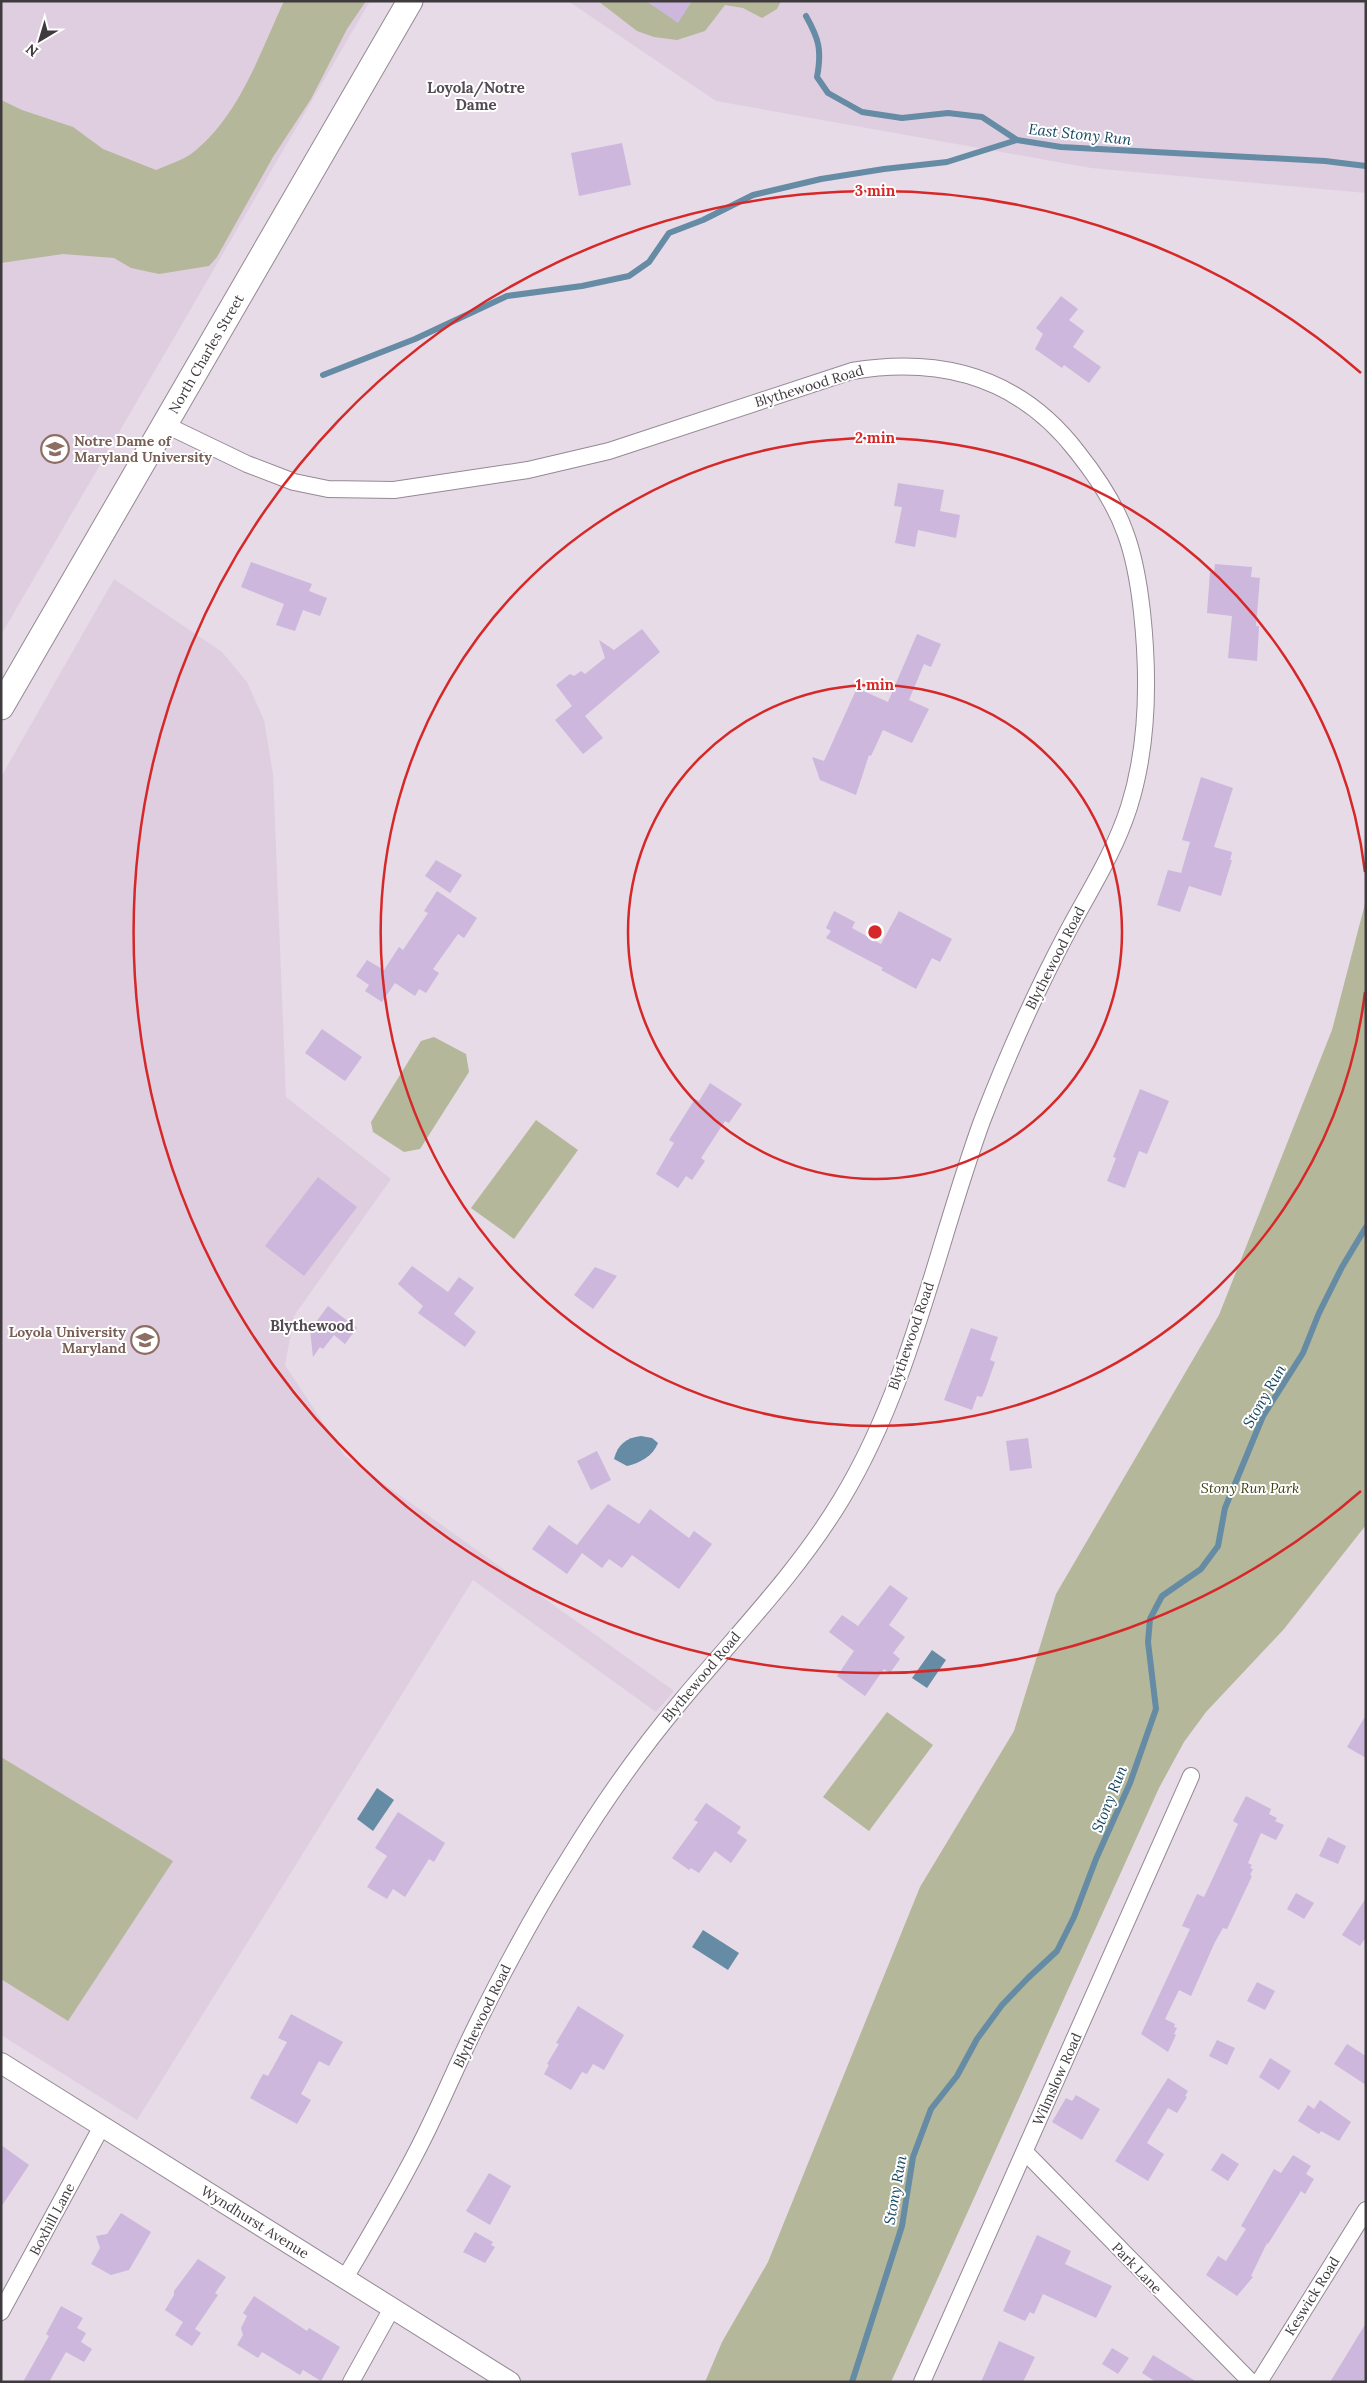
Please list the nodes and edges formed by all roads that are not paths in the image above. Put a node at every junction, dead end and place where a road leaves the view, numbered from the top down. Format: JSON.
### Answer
{"nodes":[{"id":1,"x":410,"y":1,"type":"edge"},
{"id":2,"x":166,"y":424,"type":"junction"},
{"id":3,"x":1,"y":707,"type":"edge"},
{"id":4,"x":1191,"y":1776,"type":"dead end"},
{"id":5,"x":1,"y":2063,"type":"edge"},
{"id":6,"x":102,"y":2126,"type":"junction"},
{"id":7,"x":1025,"y":2152,"type":"junction"},
{"id":8,"x":1366,"y":2210,"type":"edge"},
{"id":9,"x":344,"y":2278,"type":"junction"},
{"id":10,"x":392,"y":2308,"type":"junction"},
{"id":11,"x":1,"y":2312,"type":"edge"},
{"id":12,"x":352,"y":2382,"type":"edge"},
{"id":13,"x":510,"y":2382,"type":"edge"},
{"id":14,"x":922,"y":2382,"type":"edge"},
{"id":15,"x":1251,"y":2382,"type":"edge"},
{"id":16,"x":1259,"y":2382,"type":"edge"}],
"edges":[{"from":1,"to":2,"type":"main road","name":"North Charles Street"},
{"from":2,"to":3,"type":"main road","name":"North Charles Street"},
{"from":2,"to":9,"type":"street","name":"Blythewood Road"},
{"from":4,"to":7,"type":"street","name":"Wilmslow Road"},
{"from":5,"to":6,"type":"street","name":"Wyndhurst Avenue"},
{"from":6,"to":9,"type":"street","name":"Wyndhurst Avenue"},
{"from":6,"to":11,"type":"street","name":"Boxhill Lane"},
{"from":7,"to":14,"type":"street","name":"Wilmslow Road"},
{"from":7,"to":15,"type":"street","name":"Park Lane"},
{"from":8,"to":16,"type":"street","name":"Keswick Road"},
{"from":9,"to":10,"type":"street","name":"Wyndhurst Avenue"},
{"from":10,"to":12,"type":"street"},
{"from":10,"to":13,"type":"street","name":"Wyndhurst Avenue"}]}
